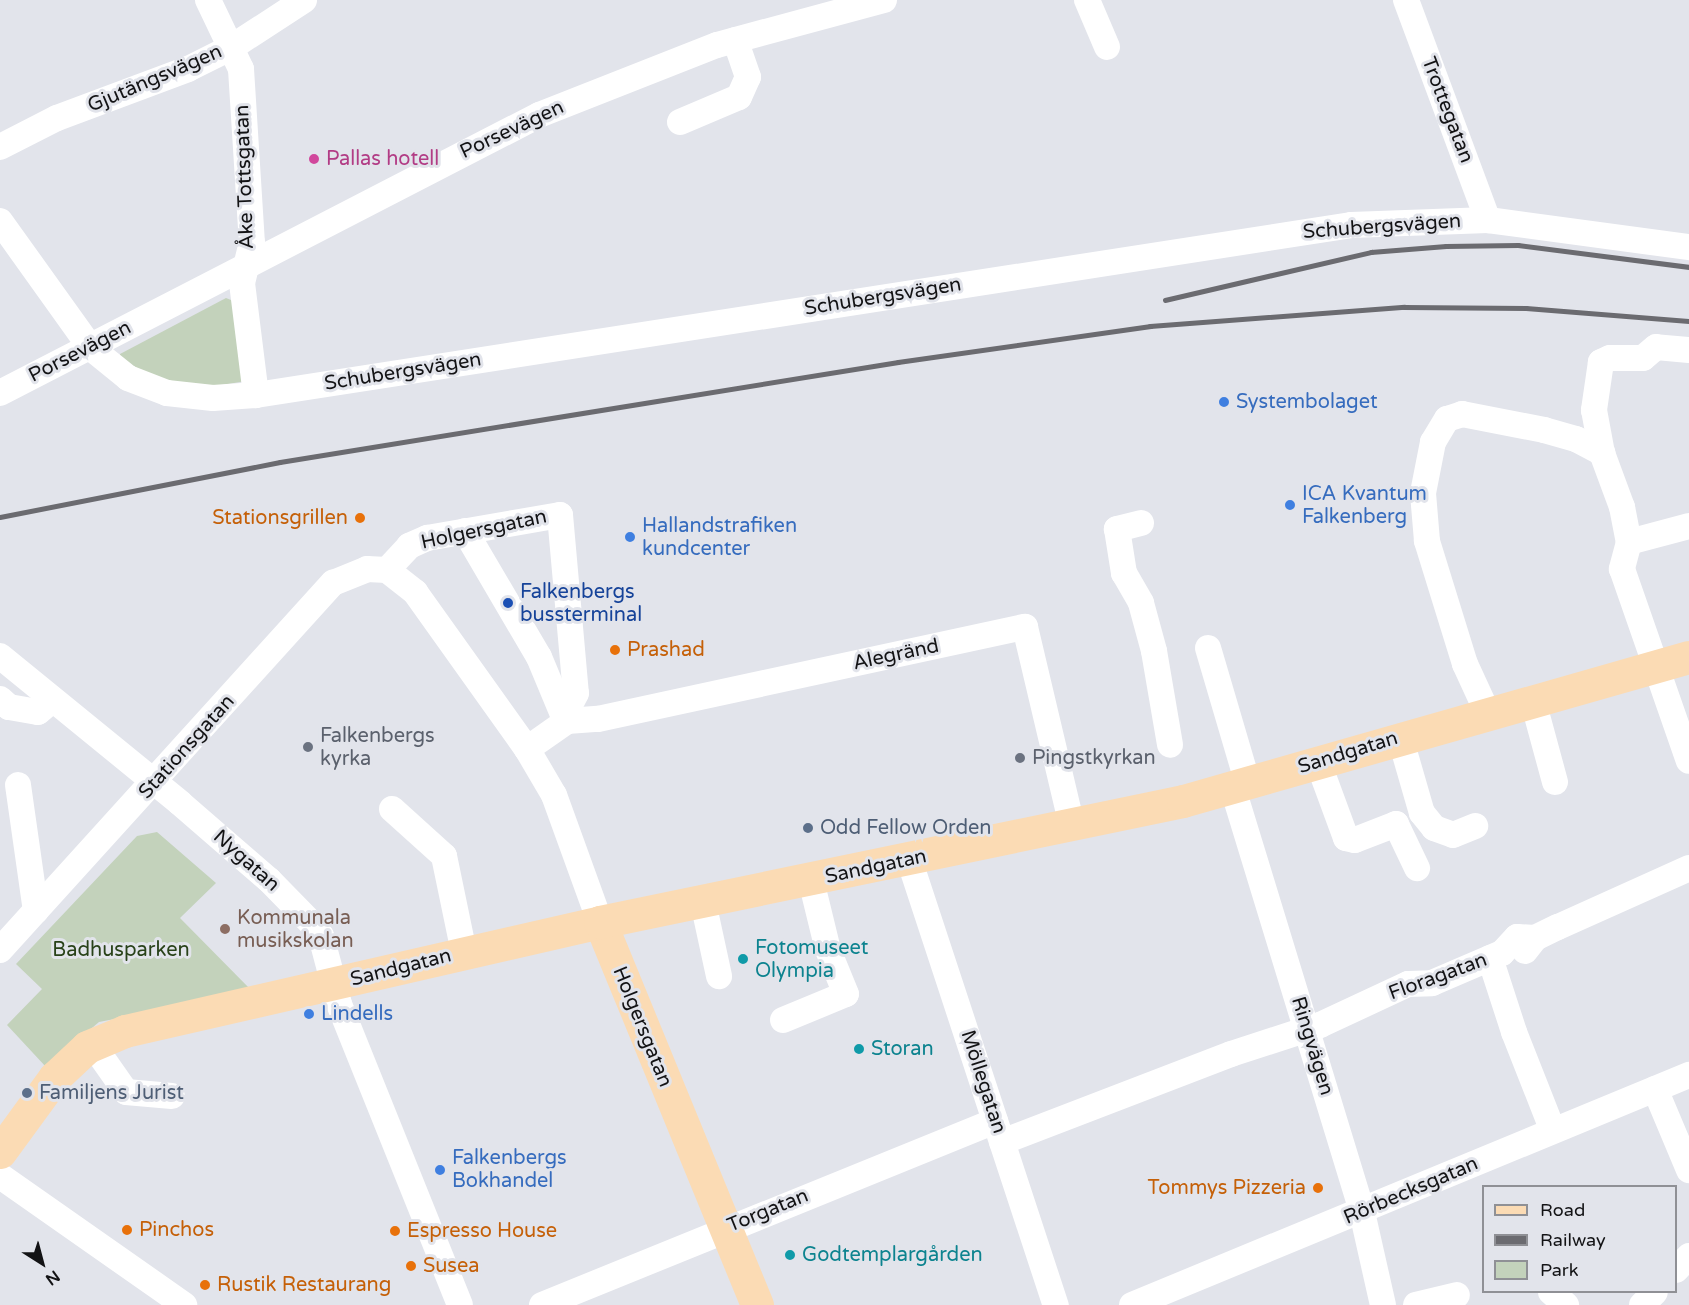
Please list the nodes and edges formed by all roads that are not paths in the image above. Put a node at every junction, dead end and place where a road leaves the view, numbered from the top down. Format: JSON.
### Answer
{"nodes":[{"id":1,"x":208,"y":0,"type":"edge"},
{"id":2,"x":304,"y":0,"type":"edge"},
{"id":3,"x":884,"y":0,"type":"edge"},
{"id":4,"x":1087,"y":0,"type":"edge"},
{"id":5,"x":1406,"y":0,"type":"edge"},
{"id":6,"x":735,"y":40,"type":"junction"},
{"id":7,"x":232,"y":47,"type":"junction"},
{"id":8,"x":1107,"y":47,"type":"dead end"},
{"id":9,"x":680,"y":122,"type":"dead end"},
{"id":10,"x":0,"y":147,"type":"edge"},
{"id":11,"x":1488,"y":219,"type":"junction"},
{"id":12,"x":0,"y":221,"type":"edge"},
{"id":13,"x":1689,"y":247,"type":"edge"},
{"id":14,"x":247,"y":265,"type":"junction"},
{"id":15,"x":91,"y":348,"type":"junction"},
{"id":16,"x":1689,"y":350,"type":"edge"},
{"id":17,"x":0,"y":393,"type":"edge"},
{"id":18,"x":256,"y":395,"type":"junction"},
{"id":19,"x":1602,"y":453,"type":"junction"},
{"id":20,"x":1141,"y":523,"type":"dead end"},
{"id":21,"x":1689,"y":526,"type":"edge"},
{"id":22,"x":465,"y":531,"type":"junction"},
{"id":23,"x":1629,"y":542,"type":"junction"},
{"id":24,"x":387,"y":570,"type":"junction"},
{"id":25,"x":1208,"y":648,"type":"dead end"},
{"id":26,"x":0,"y":656,"type":"edge"},
{"id":27,"x":1689,"y":657,"type":"edge"},
{"id":28,"x":1656,"y":667,"type":"junction"},
{"id":29,"x":0,"y":699,"type":"edge"},
{"id":30,"x":51,"y":701,"type":"junction"},
{"id":31,"x":1533,"y":701,"type":"junction"},
{"id":32,"x":1488,"y":714,"type":"junction"},
{"id":33,"x":565,"y":719,"type":"junction"},
{"id":34,"x":1400,"y":737,"type":"junction"},
{"id":35,"x":1170,"y":745,"type":"dead end"},
{"id":36,"x":526,"y":749,"type":"junction"},
{"id":37,"x":1689,"y":761,"type":"edge"},
{"id":38,"x":1318,"y":762,"type":"junction"},
{"id":39,"x":1555,"y":782,"type":"dead end"},
{"id":40,"x":153,"y":784,"type":"junction"},
{"id":41,"x":18,"y":785,"type":"dead end"},
{"id":42,"x":1241,"y":786,"type":"junction"},
{"id":43,"x":392,"y":809,"type":"dead end"},
{"id":44,"x":1072,"y":826,"type":"junction"},
{"id":45,"x":1475,"y":826,"type":"dead end"},
{"id":46,"x":909,"y":860,"type":"junction"},
{"id":47,"x":1417,"y":868,"type":"dead end"},
{"id":48,"x":1689,"y":868,"type":"edge"},
{"id":49,"x":811,"y":880,"type":"junction"},
{"id":50,"x":703,"y":902,"type":"junction"},
{"id":51,"x":36,"y":911,"type":"junction"},
{"id":52,"x":600,"y":922,"type":"junction"},
{"id":53,"x":4,"y":937,"type":"edge"},
{"id":54,"x":464,"y":953,"type":"junction"},
{"id":55,"x":1496,"y":955,"type":"junction"},
{"id":56,"x":719,"y":976,"type":"dead end"},
{"id":57,"x":333,"y":985,"type":"junction"},
{"id":58,"x":783,"y":1020,"type":"dead end"},
{"id":59,"x":1308,"y":1029,"type":"junction"},
{"id":60,"x":93,"y":1045,"type":"junction"},
{"id":61,"x":1689,"y":1075,"type":"edge"},
{"id":62,"x":1655,"y":1089,"type":"junction"},
{"id":63,"x":172,"y":1096,"type":"dead end"},
{"id":64,"x":999,"y":1131,"type":"junction"},
{"id":65,"x":1553,"y":1131,"type":"junction"},
{"id":66,"x":0,"y":1152,"type":"edge"},
{"id":67,"x":1689,"y":1170,"type":"edge"},
{"id":68,"x":0,"y":1176,"type":"edge"},
{"id":69,"x":1362,"y":1212,"type":"junction"},
{"id":70,"x":725,"y":1229,"type":"junction"},
{"id":71,"x":1689,"y":1256,"type":"edge"},
{"id":72,"x":1677,"y":1269,"type":"edge"},
{"id":73,"x":1552,"y":1293,"type":"edge"},
{"id":74,"x":1654,"y":1293,"type":"edge"},
{"id":75,"x":1457,"y":1295,"type":"dead end"},
{"id":76,"x":184,"y":1305,"type":"edge"},
{"id":77,"x":460,"y":1305,"type":"edge"},
{"id":78,"x":542,"y":1305,"type":"edge"},
{"id":79,"x":757,"y":1305,"type":"edge"},
{"id":80,"x":1056,"y":1305,"type":"edge"},
{"id":81,"x":1132,"y":1305,"type":"edge"},
{"id":82,"x":1383,"y":1305,"type":"edge"},
{"id":83,"x":1416,"y":1305,"type":"edge"},
{"id":84,"x":1566,"y":1305,"type":"edge"},
{"id":85,"x":1642,"y":1305,"type":"edge"}],
"edges":[{"from":1,"to":7,"type":"street","name":"Åke Tottsgatan"},
{"from":2,"to":7,"type":"street","name":"Gjutängsvägen"},
{"from":3,"to":6,"type":"street","name":"Porsevägen"},
{"from":4,"to":8,"type":"street"},
{"from":5,"to":11,"type":"street","name":"Trottegatan"},
{"from":6,"to":9,"type":"street"},
{"from":6,"to":14,"type":"street","name":"Porsevägen"},
{"from":7,"to":10,"type":"street","name":"Gjutängsvägen"},
{"from":7,"to":14,"type":"street","name":"Åke Tottsgatan"},
{"from":11,"to":13,"type":"street","name":"Schubergsvägen"},
{"from":11,"to":18,"type":"street","name":"Schubergsvägen"},
{"from":12,"to":15,"type":"street","name":"Schubergsvägen"},
{"from":14,"to":15,"type":"street","name":"Porsevägen"},
{"from":14,"to":18,"type":"street","name":"Åke Tottsgatan"},
{"from":15,"to":17,"type":"street","name":"Porsevägen"},
{"from":15,"to":18,"type":"street","name":"Schubergsvägen"},
{"from":16,"to":19,"type":"street"},
{"from":19,"to":23,"type":"street"},
{"from":19,"to":32,"type":"street"},
{"from":20,"to":35,"type":"street"},
{"from":21,"to":23,"type":"street"},
{"from":22,"to":24,"type":"street","name":"Holgersgatan"},
{"from":22,"to":33,"type":"street"},
{"from":22,"to":33,"type":"street","name":"Holgersgatan"},
{"from":23,"to":28,"type":"street"},
{"from":24,"to":36,"type":"street","name":"Holgersgatan"},
{"from":24,"to":40,"type":"street","name":"Stationsgatan"},
{"from":25,"to":42,"type":"street","name":"Ringvägen"},
{"from":26,"to":30,"type":"street","name":"Nygatan"},
{"from":27,"to":28,"type":"main road","name":"Sandgatan"},
{"from":28,"to":31,"type":"main road","name":"Sandgatan"},
{"from":28,"to":37,"type":"street"},
{"from":29,"to":30,"type":"street"},
{"from":30,"to":40,"type":"street","name":"Nygatan"},
{"from":31,"to":32,"type":"main road","name":"Sandgatan"},
{"from":31,"to":39,"type":"street"},
{"from":32,"to":34,"type":"main road","name":"Sandgatan"},
{"from":33,"to":36,"type":"street"},
{"from":33,"to":44,"type":"street","name":"Alegränd"},
{"from":34,"to":38,"type":"main road","name":"Sandgatan"},
{"from":34,"to":45,"type":"street"},
{"from":36,"to":52,"type":"street","name":"Holgersgatan"},
{"from":38,"to":42,"type":"main road","name":"Sandgatan"},
{"from":38,"to":47,"type":"street"},
{"from":40,"to":51,"type":"street","name":"Stationsgatan"},
{"from":40,"to":57,"type":"street","name":"Nygatan"},
{"from":41,"to":51,"type":"street"},
{"from":42,"to":44,"type":"main road","name":"Sandgatan"},
{"from":42,"to":59,"type":"street","name":"Ringvägen"},
{"from":43,"to":54,"type":"street"},
{"from":44,"to":46,"type":"main road","name":"Sandgatan"},
{"from":46,"to":49,"type":"main road","name":"Sandgatan"},
{"from":46,"to":64,"type":"street","name":"Möllegatan"},
{"from":48,"to":55,"type":"street","name":"Floragatan"},
{"from":49,"to":50,"type":"main road","name":"Sandgatan"},
{"from":49,"to":58,"type":"street"},
{"from":50,"to":52,"type":"main road","name":"Sandgatan"},
{"from":50,"to":56,"type":"street"},
{"from":51,"to":53,"type":"street","name":"Stationsgatan"},
{"from":52,"to":54,"type":"main road","name":"Sandgatan"},
{"from":52,"to":70,"type":"main road","name":"Holgersgatan"},
{"from":54,"to":57,"type":"main road","name":"Sandgatan"},
{"from":55,"to":59,"type":"street","name":"Floragatan"},
{"from":55,"to":65,"type":"street"},
{"from":57,"to":60,"type":"main road","name":"Sandgatan"},
{"from":57,"to":77,"type":"street","name":"Nygatan"},
{"from":59,"to":64,"type":"street","name":"Floragatan"},
{"from":59,"to":69,"type":"street","name":"Ringvägen"},
{"from":60,"to":63,"type":"street"},
{"from":60,"to":66,"type":"main road","name":"Sandgatan"},
{"from":61,"to":62,"type":"street","name":"Rörbecksgatan"},
{"from":62,"to":65,"type":"street","name":"Rörbecksgatan"},
{"from":62,"to":67,"type":"street"},
{"from":64,"to":70,"type":"street","name":"Torgatan"},
{"from":64,"to":80,"type":"street","name":"Möllegatan"},
{"from":65,"to":69,"type":"street","name":"Rörbecksgatan"},
{"from":68,"to":76,"type":"street"},
{"from":69,"to":81,"type":"street","name":"Rörbecksgatan"},
{"from":69,"to":82,"type":"street","name":"Ringvägen"},
{"from":70,"to":78,"type":"street","name":"Torgatan"},
{"from":70,"to":79,"type":"main road","name":"Holgersgatan"},
{"from":71,"to":72,"type":"street"},
{"from":73,"to":84,"type":"street"},
{"from":74,"to":85,"type":"street"},
{"from":75,"to":83,"type":"street"}]}
